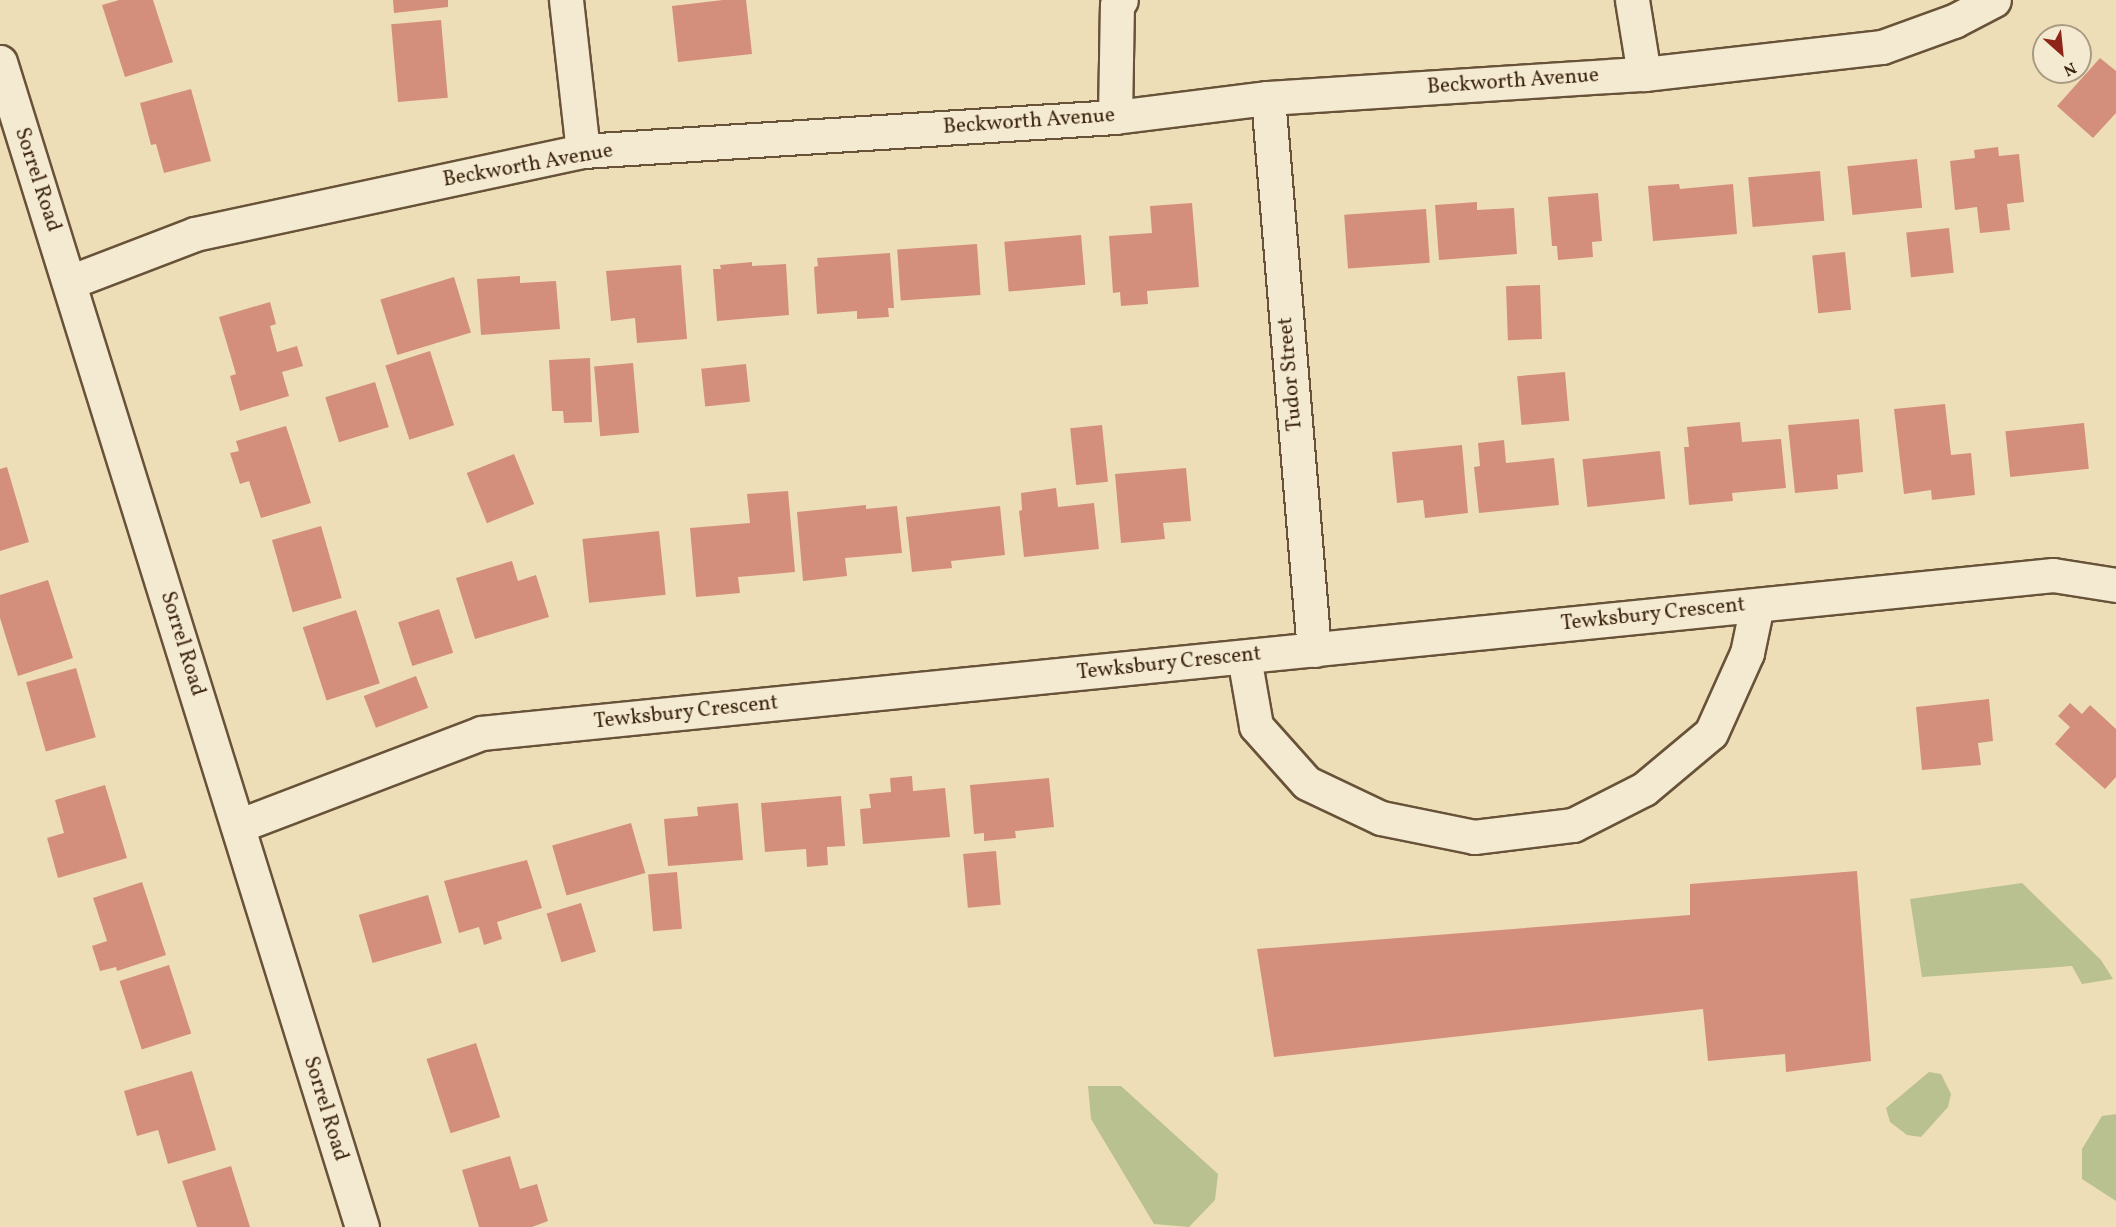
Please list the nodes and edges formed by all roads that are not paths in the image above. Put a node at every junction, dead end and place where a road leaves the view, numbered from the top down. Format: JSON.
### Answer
{"nodes":[{"id":1,"x":566,"y":0,"type":"edge"},
{"id":2,"x":1121,"y":0,"type":"edge"},
{"id":3,"x":1632,"y":0,"type":"edge"},
{"id":4,"x":1994,"y":0,"type":"edge"},
{"id":5,"x":0,"y":62,"type":"edge"},
{"id":6,"x":1644,"y":74,"type":"junction"},
{"id":7,"x":1268,"y":98,"type":"junction"},
{"id":8,"x":1115,"y":117,"type":"junction"},
{"id":9,"x":583,"y":151,"type":"junction"},
{"id":10,"x":70,"y":282,"type":"junction"},
{"id":11,"x":2116,"y":585,"type":"edge"},
{"id":12,"x":1757,"y":605,"type":"junction"},
{"id":13,"x":1314,"y":650,"type":"junction"},
{"id":14,"x":1244,"y":657,"type":"junction"},
{"id":15,"x":238,"y":826,"type":"junction"},
{"id":16,"x":362,"y":1227,"type":"edge"}],
"edges":[{"from":1,"to":9,"type":"street"},
{"from":2,"to":8,"type":"street"},
{"from":3,"to":6,"type":"street"},
{"from":4,"to":6,"type":"street","name":"Beckworth Avenue"},
{"from":5,"to":10,"type":"street","name":"Sorrel Road"},
{"from":6,"to":7,"type":"street","name":"Beckworth Avenue"},
{"from":7,"to":8,"type":"street","name":"Beckworth Avenue"},
{"from":7,"to":13,"type":"street","name":"Tudor Street"},
{"from":8,"to":9,"type":"street","name":"Beckworth Avenue"},
{"from":9,"to":10,"type":"street","name":"Beckworth Avenue"},
{"from":10,"to":15,"type":"street","name":"Sorrel Road"},
{"from":11,"to":12,"type":"street","name":"Tewksbury Crescent"},
{"from":12,"to":13,"type":"street","name":"Tewksbury Crescent"},
{"from":12,"to":14,"type":"street"},
{"from":13,"to":14,"type":"street","name":"Tewksbury Crescent"},
{"from":14,"to":15,"type":"street","name":"Tewksbury Crescent"},
{"from":15,"to":16,"type":"street","name":"Sorrel Road"}]}
